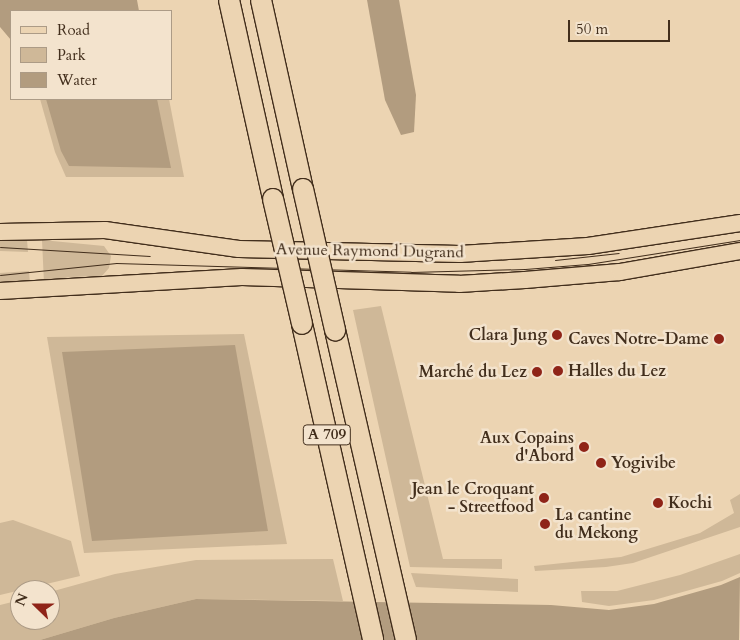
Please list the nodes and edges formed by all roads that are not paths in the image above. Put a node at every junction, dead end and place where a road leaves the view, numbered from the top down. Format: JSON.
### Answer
{"nodes":[{"id":1,"x":229,"y":0,"type":"edge"},
{"id":2,"x":260,"y":0,"type":"edge"},
{"id":3,"x":740,"y":222,"type":"edge"},
{"id":4,"x":0,"y":232,"type":"edge"},
{"id":5,"x":740,"y":251,"type":"edge"},
{"id":6,"x":0,"y":291,"type":"edge"},
{"id":7,"x":373,"y":640,"type":"edge"},
{"id":8,"x":406,"y":640,"type":"edge"}],
"edges":[{"from":1,"to":7,"type":"highway","number":"A 709","bridge":true},
{"from":2,"to":8,"type":"highway","number":"A 709","bridge":true},
{"from":3,"to":4,"type":"main road","name":"Avenue Raymond Dugrand"},
{"from":5,"to":6,"type":"main road","name":"Avenue Raymond Dugrand"}]}
